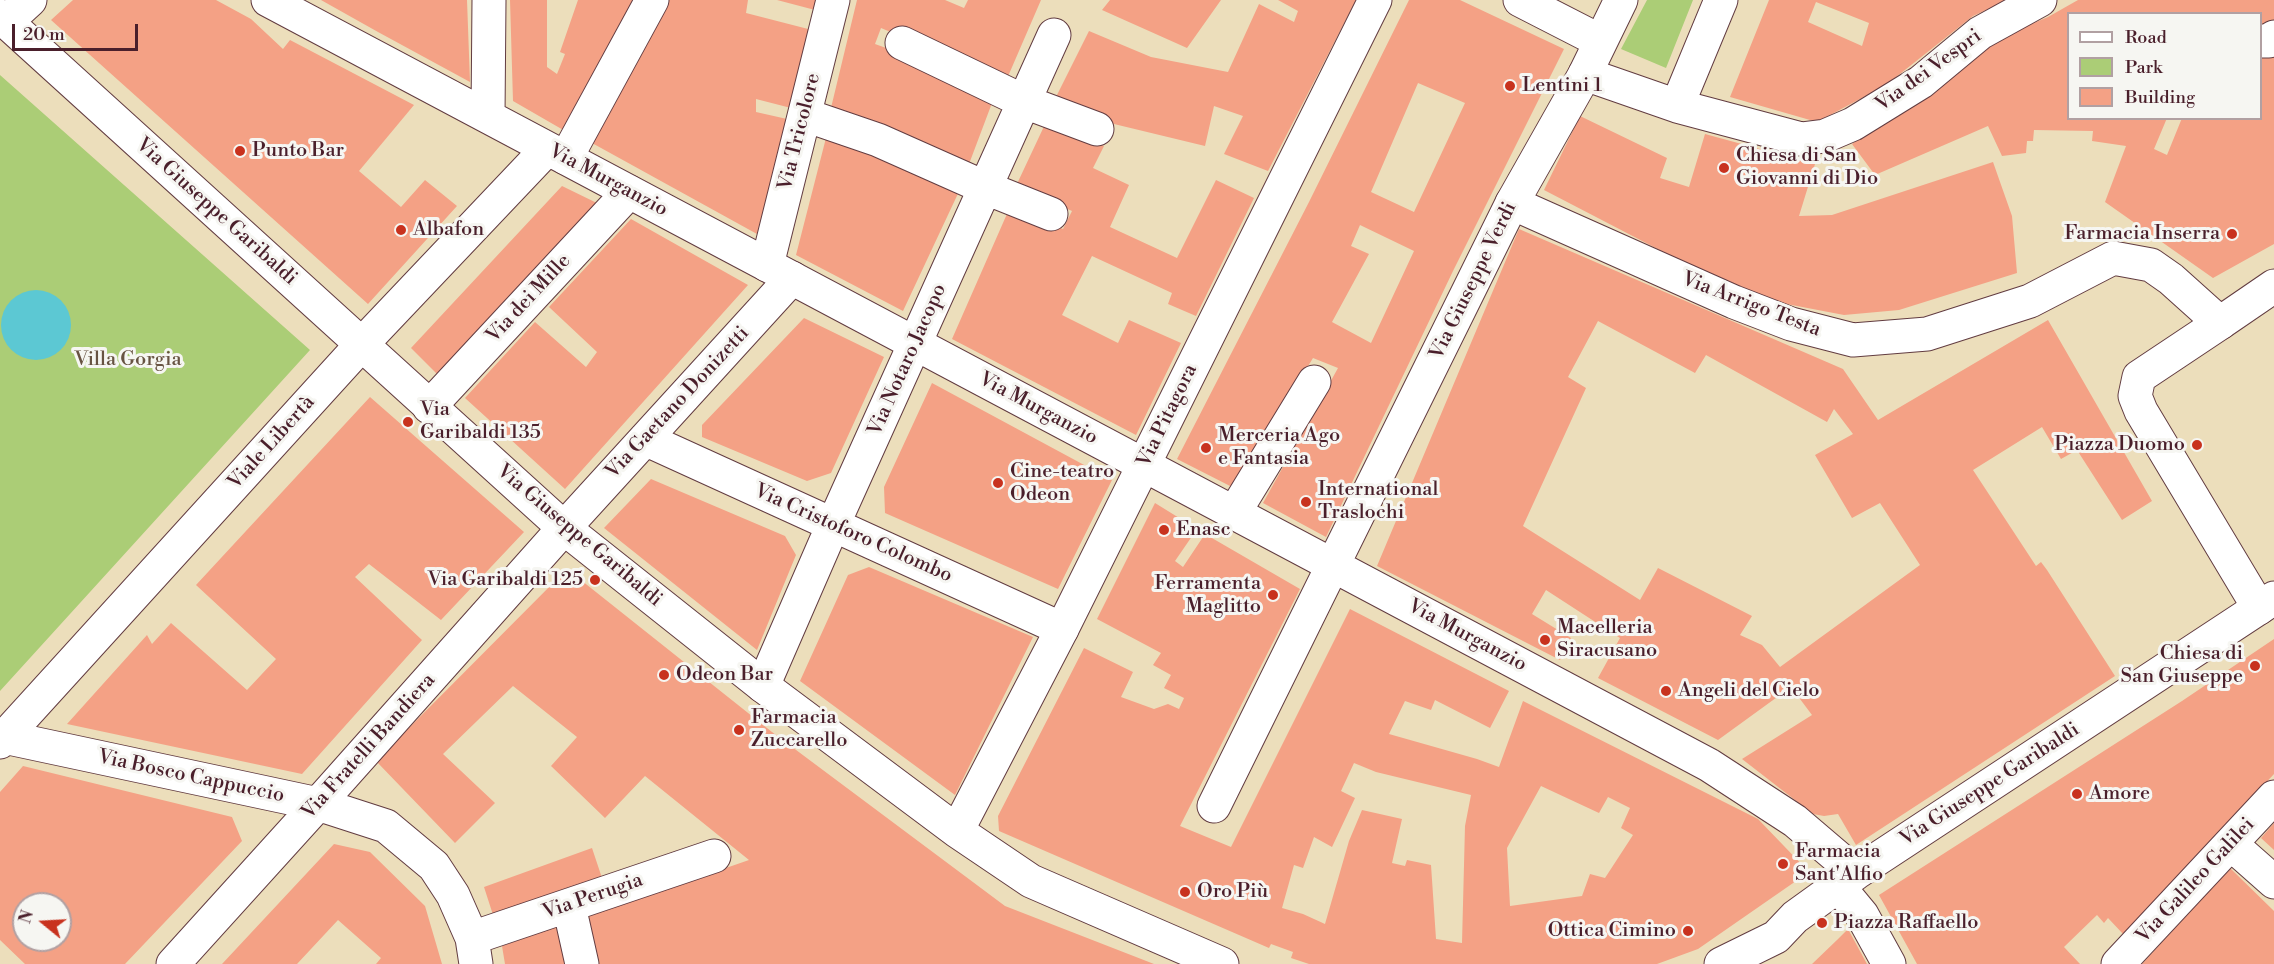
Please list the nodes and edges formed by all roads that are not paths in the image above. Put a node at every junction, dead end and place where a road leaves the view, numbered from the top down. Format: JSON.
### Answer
{"nodes":[{"id":1,"x":30,"y":0,"type":"edge"},
{"id":2,"x":268,"y":0,"type":"edge"},
{"id":3,"x":489,"y":0,"type":"edge"},
{"id":4,"x":652,"y":0,"type":"edge"},
{"id":5,"x":833,"y":0,"type":"edge"},
{"id":6,"x":1375,"y":0,"type":"edge"},
{"id":7,"x":1520,"y":0,"type":"edge"},
{"id":8,"x":1621,"y":0,"type":"edge"},
{"id":9,"x":1721,"y":0,"type":"edge"},
{"id":10,"x":2040,"y":0,"type":"edge"},
{"id":11,"x":2,"y":22,"type":"edge"},
{"id":12,"x":1054,"y":35,"type":"dead end"},
{"id":13,"x":1600,"y":41,"type":"junction"},
{"id":14,"x":902,"y":43,"type":"dead end"},
{"id":15,"x":1585,"y":74,"type":"junction"},
{"id":16,"x":1025,"y":102,"type":"junction"},
{"id":17,"x":1677,"y":106,"type":"junction"},
{"id":18,"x":805,"y":115,"type":"junction"},
{"id":19,"x":488,"y":116,"type":"junction"},
{"id":20,"x":1097,"y":129,"type":"dead end"},
{"id":21,"x":557,"y":153,"type":"junction"},
{"id":22,"x":986,"y":188,"type":"junction"},
{"id":23,"x":629,"y":192,"type":"junction"},
{"id":24,"x":1512,"y":203,"type":"junction"},
{"id":25,"x":1051,"y":214,"type":"dead end"},
{"id":26,"x":780,"y":272,"type":"junction"},
{"id":27,"x":2274,"y":286,"type":"edge"},
{"id":28,"x":2220,"y":323,"type":"junction"},
{"id":29,"x":915,"y":344,"type":"junction"},
{"id":30,"x":362,"y":345,"type":"junction"},
{"id":31,"x":1314,"y":382,"type":"dead end"},
{"id":32,"x":429,"y":407,"type":"junction"},
{"id":33,"x":645,"y":440,"type":"junction"},
{"id":34,"x":1143,"y":465,"type":"junction"},
{"id":35,"x":1234,"y":513,"type":"junction"},
{"id":36,"x":833,"y":525,"type":"junction"},
{"id":37,"x":564,"y":528,"type":"junction"},
{"id":38,"x":1333,"y":565,"type":"junction"},
{"id":39,"x":2267,"y":603,"type":"edge"},
{"id":40,"x":1062,"y":629,"type":"junction"},
{"id":41,"x":763,"y":686,"type":"junction"},
{"id":42,"x":2,"y":740,"type":"edge"},
{"id":43,"x":2274,"y":797,"type":"edge"},
{"id":44,"x":318,"y":804,"type":"junction"},
{"id":45,"x":1214,"y":806,"type":"dead end"},
{"id":46,"x":957,"y":831,"type":"junction"},
{"id":47,"x":2231,"y":844,"type":"junction"},
{"id":48,"x":714,"y":856,"type":"dead end"},
{"id":49,"x":1847,"y":879,"type":"junction"},
{"id":50,"x":2274,"y":882,"type":"edge"},
{"id":51,"x":569,"y":906,"type":"junction"},
{"id":52,"x":1776,"y":937,"type":"junction"},
{"id":53,"x":474,"y":951,"type":"edge"},
{"id":54,"x":172,"y":964,"type":"edge"},
{"id":55,"x":582,"y":964,"type":"edge"},
{"id":56,"x":1222,"y":964,"type":"edge"},
{"id":57,"x":1721,"y":964,"type":"edge"},
{"id":58,"x":1755,"y":964,"type":"edge"},
{"id":59,"x":1889,"y":964,"type":"edge"},
{"id":60,"x":2118,"y":964,"type":"edge"}],
"edges":[{"from":1,"to":11,"type":"street"},
{"from":2,"to":19,"type":"street","name":"Via Murganzio"},
{"from":3,"to":19,"type":"street"},
{"from":4,"to":21,"type":"street","name":"Viale Libertà"},
{"from":5,"to":18,"type":"street","name":"Via Tricolore"},
{"from":6,"to":34,"type":"street","name":"Via Pitagora"},
{"from":7,"to":13,"type":"street"},
{"from":8,"to":13,"type":"street","name":"Via Giuseppe Verdi"},
{"from":9,"to":17,"type":"street"},
{"from":10,"to":17,"type":"street","name":"Via dei Vespri"},
{"from":11,"to":30,"type":"street","name":"Via Giuseppe Garibaldi"},
{"from":12,"to":16,"type":"street","name":"Via Notaro Jacopo"},
{"from":13,"to":15,"type":"street","name":"Via Giuseppe Verdi"},
{"from":14,"to":16,"type":"street"},
{"from":15,"to":17,"type":"street","name":"Via dei Vespri"},
{"from":15,"to":24,"type":"street","name":"Via Giuseppe Verdi"},
{"from":16,"to":20,"type":"street"},
{"from":16,"to":22,"type":"street","name":"Via Notaro Jacopo"},
{"from":18,"to":22,"type":"street"},
{"from":18,"to":26,"type":"street","name":"Via Tricolore"},
{"from":19,"to":21,"type":"street","name":"Via Murganzio"},
{"from":21,"to":23,"type":"street","name":"Via Murganzio"},
{"from":21,"to":30,"type":"street","name":"Viale Libertà"},
{"from":22,"to":25,"type":"street"},
{"from":22,"to":29,"type":"street","name":"Via Notaro Jacopo"},
{"from":23,"to":26,"type":"street","name":"Via Murganzio"},
{"from":23,"to":32,"type":"street","name":"Via dei Mille"},
{"from":24,"to":28,"type":"street","name":"Via Arrigo Testa"},
{"from":24,"to":38,"type":"street","name":"Via Giuseppe Verdi"},
{"from":26,"to":29,"type":"street","name":"Via Murganzio"},
{"from":26,"to":33,"type":"street","name":"Via Gaetano Donizetti"},
{"from":27,"to":28,"type":"street"},
{"from":28,"to":39,"type":"street"},
{"from":29,"to":34,"type":"street","name":"Via Murganzio"},
{"from":29,"to":36,"type":"street","name":"Via Notaro Jacopo"},
{"from":30,"to":32,"type":"street","name":"Via Giuseppe Garibaldi"},
{"from":30,"to":42,"type":"street","name":"Viale Libertà"},
{"from":31,"to":35,"type":"street"},
{"from":32,"to":37,"type":"street","name":"Via Giuseppe Garibaldi"},
{"from":33,"to":36,"type":"street","name":"Via Cristoforo Colombo"},
{"from":33,"to":37,"type":"street","name":"Via Gaetano Donizetti"},
{"from":34,"to":35,"type":"street","name":"Via Murganzio"},
{"from":34,"to":40,"type":"street","name":"Via Pitagora"},
{"from":35,"to":38,"type":"street","name":"Via Murganzio"},
{"from":36,"to":40,"type":"street","name":"Via Cristoforo Colombo"},
{"from":36,"to":41,"type":"street","name":"Via Notaro Jacopo"},
{"from":37,"to":41,"type":"street","name":"Via Giuseppe Garibaldi"},
{"from":37,"to":44,"type":"street","name":"Via Fratelli Bandiera"},
{"from":38,"to":45,"type":"street","name":"Via Giuseppe Verdi"},
{"from":38,"to":49,"type":"street","name":"Via Murganzio"},
{"from":39,"to":49,"type":"street","name":"Via Giuseppe Garibaldi"},
{"from":40,"to":46,"type":"street","name":"Via Pitagora"},
{"from":41,"to":46,"type":"street","name":"Via Giuseppe Garibaldi"},
{"from":42,"to":44,"type":"street","name":"Via Bosco Cappuccio"},
{"from":43,"to":47,"type":"street","name":"Via Galileo Galilei"},
{"from":44,"to":53,"type":"street","name":"Via Bosco Cappuccio"},
{"from":44,"to":54,"type":"street","name":"Via Fratelli Bandiera"},
{"from":46,"to":56,"type":"street","name":"Via Giuseppe Garibaldi"},
{"from":47,"to":50,"type":"street"},
{"from":47,"to":60,"type":"street","name":"Via Galileo Galilei"},
{"from":48,"to":51,"type":"street","name":"Via Perugia"},
{"from":49,"to":52,"type":"street","name":"Via Giuseppe Garibaldi"},
{"from":49,"to":59,"type":"street","name":"Via Murganzio"},
{"from":51,"to":53,"type":"street","name":"Via Perugia"},
{"from":51,"to":55,"type":"street"},
{"from":52,"to":57,"type":"street","name":"Via Giuseppe Garibaldi"},
{"from":52,"to":58,"type":"street"}]}
